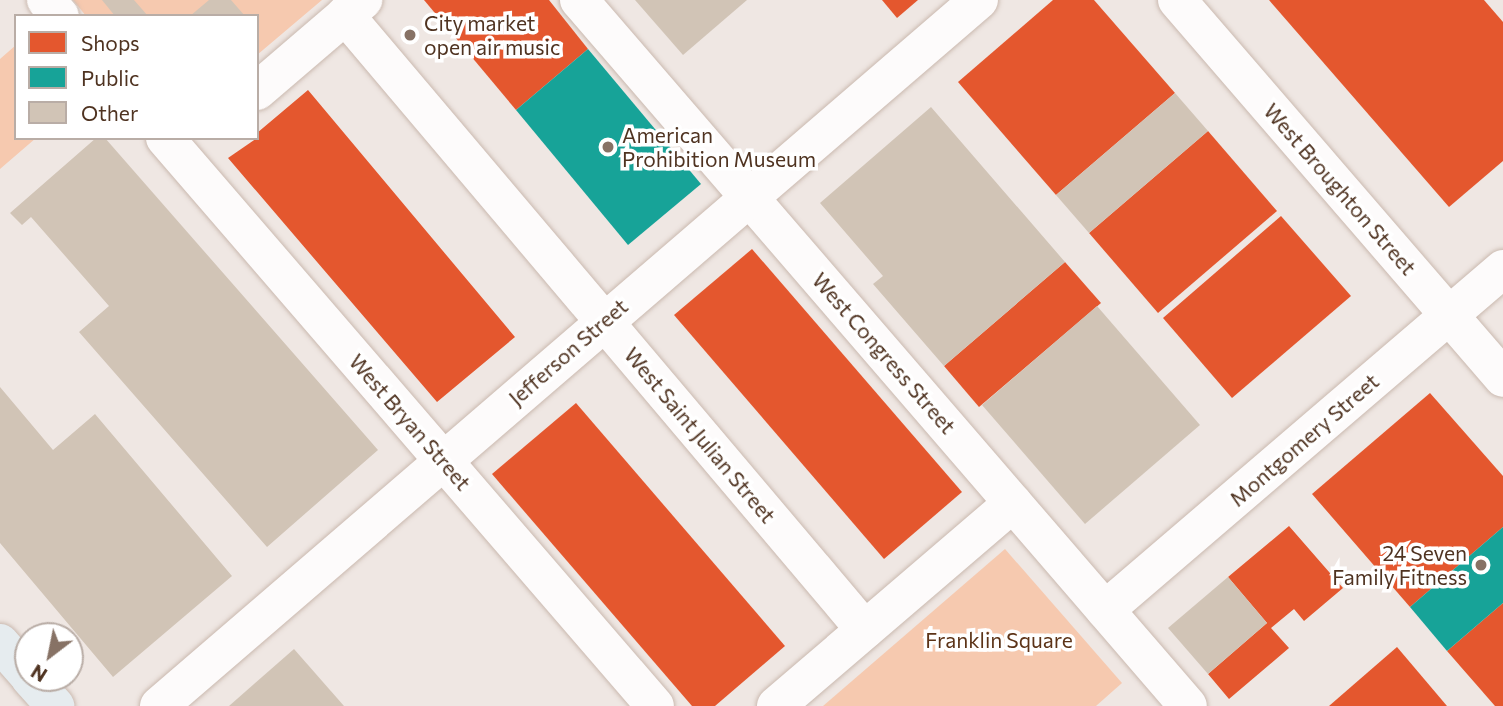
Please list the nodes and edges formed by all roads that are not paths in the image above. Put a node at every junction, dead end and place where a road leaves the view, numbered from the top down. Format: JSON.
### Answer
{"nodes":[{"id":1,"x":46,"y":0,"type":"edge"},
{"id":2,"x":579,"y":0,"type":"edge"},
{"id":3,"x":979,"y":0,"type":"edge"},
{"id":4,"x":1177,"y":0,"type":"edge"},
{"id":5,"x":354,"y":8,"type":"edge"},
{"id":6,"x":58,"y":14,"type":"edge"},
{"id":7,"x":259,"y":89,"type":"edge"},
{"id":8,"x":181,"y":142,"type":"edge"},
{"id":9,"x":749,"y":197,"type":"junction"},
{"id":10,"x":1503,"y":269,"type":"edge"},
{"id":11,"x":1449,"y":315,"type":"junction"},
{"id":12,"x":604,"y":321,"type":"junction"},
{"id":13,"x":1503,"y":378,"type":"edge"},
{"id":14,"x":443,"y":459,"type":"junction"},
{"id":15,"x":1013,"y":503,"type":"junction"},
{"id":16,"x":1105,"y":610,"type":"junction"},
{"id":17,"x":865,"y":630,"type":"junction"},
{"id":18,"x":0,"y":643,"type":"edge"},
{"id":19,"x":14,"y":662,"type":"edge"},
{"id":20,"x":1170,"y":700,"type":"edge"},
{"id":21,"x":159,"y":706,"type":"edge"},
{"id":22,"x":655,"y":706,"type":"edge"},
{"id":23,"x":776,"y":706,"type":"edge"}],
"edges":[{"from":1,"to":6,"type":"street"},
{"from":2,"to":9,"type":"street","name":"West Congress Street"},
{"from":3,"to":9,"type":"street","name":"Jefferson Street"},
{"from":4,"to":11,"type":"street","name":"West Broughton Street"},
{"from":5,"to":7,"type":"street"},
{"from":5,"to":12,"type":"street","name":"West Saint Julian Street"},
{"from":8,"to":14,"type":"street","name":"West Bryan Street"},
{"from":9,"to":12,"type":"street","name":"Jefferson Street"},
{"from":9,"to":15,"type":"street","name":"West Congress Street"},
{"from":10,"to":11,"type":"street","name":"Montgomery Street"},
{"from":11,"to":13,"type":"street","name":"West Broughton Street"},
{"from":11,"to":16,"type":"street","name":"Montgomery Street"},
{"from":12,"to":14,"type":"street","name":"Jefferson Street"},
{"from":12,"to":17,"type":"street","name":"West Saint Julian Street"},
{"from":14,"to":21,"type":"street","name":"Jefferson Street"},
{"from":14,"to":22,"type":"street","name":"West Bryan Street"},
{"from":15,"to":16,"type":"street","name":"West Congress Street"},
{"from":15,"to":17,"type":"street"},
{"from":16,"to":20,"type":"street","name":"West Congress Street"},
{"from":17,"to":23,"type":"street"},
{"from":18,"to":19,"type":"main road"}]}
